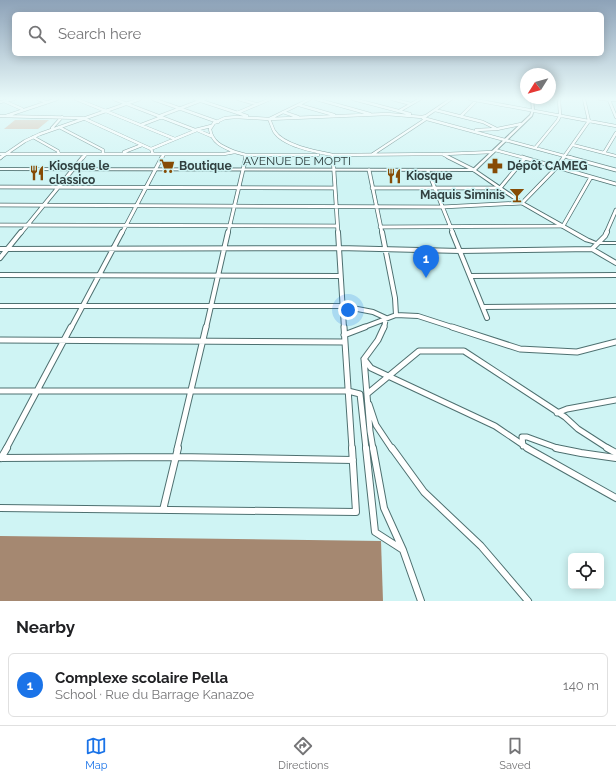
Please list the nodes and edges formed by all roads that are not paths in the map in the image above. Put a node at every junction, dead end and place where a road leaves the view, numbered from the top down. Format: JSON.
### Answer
{"nodes":[{"id":1,"x":59,"y":127,"type":"joint"},
{"id":2,"x":103,"y":127,"type":"edge"},
{"id":3,"x":146,"y":127,"type":"edge"},
{"id":4,"x":189,"y":127,"type":"edge"},
{"id":5,"x":208,"y":127,"type":"edge"},
{"id":6,"x":211,"y":127,"type":"edge"},
{"id":7,"x":273,"y":127,"type":"edge"},
{"id":8,"x":413,"y":127,"type":"edge"},
{"id":9,"x":459,"y":127,"type":"edge"},
{"id":10,"x":492,"y":127,"type":"edge"},
{"id":11,"x":509,"y":127,"type":"edge"},
{"id":12,"x":518,"y":127,"type":"edge"},
{"id":13,"x":552,"y":127,"type":"edge"},
{"id":14,"x":585,"y":127,"type":"edge"},
{"id":15,"x":52,"y":129,"type":"joint"},
{"id":16,"x":466,"y":129,"type":"junction"},
{"id":17,"x":197,"y":130,"type":"junction"},
{"id":18,"x":497,"y":130,"type":"junction"},
{"id":19,"x":616,"y":134,"type":"edge"},
{"id":20,"x":211,"y":136,"type":"junction"},
{"id":21,"x":33,"y":137,"type":"junction"},
{"id":22,"x":175,"y":139,"type":"junction"},
{"id":23,"x":505,"y":140,"type":"junction"},
{"id":24,"x":142,"y":145,"type":"junction"},
{"id":25,"x":573,"y":145,"type":"junction"},
{"id":26,"x":535,"y":148,"type":"junction"},
{"id":27,"x":151,"y":149,"type":"junction"},
{"id":28,"x":494,"y":151,"type":"junction"},
{"id":29,"x":235,"y":152,"type":"junction"},
{"id":30,"x":604,"y":153,"type":"junction"},
{"id":31,"x":0,"y":154,"type":"edge"},
{"id":32,"x":5,"y":154,"type":"junction"},
{"id":33,"x":59,"y":154,"type":"junction"},
{"id":34,"x":86,"y":154,"type":"junction"},
{"id":35,"x":103,"y":154,"type":"junction"},
{"id":36,"x":121,"y":154,"type":"junction"},
{"id":37,"x":153,"y":154,"type":"junction"},
{"id":38,"x":164,"y":154,"type":"junction"},
{"id":39,"x":442,"y":154,"type":"junction"},
{"id":40,"x":246,"y":155,"type":"junction"},
{"id":41,"x":333,"y":155,"type":"junction"},
{"id":42,"x":372,"y":155,"type":"junction"},
{"id":43,"x":565,"y":156,"type":"junction"},
{"id":44,"x":616,"y":156,"type":"edge"},
{"id":45,"x":0,"y":158,"type":"edge"},
{"id":46,"x":525,"y":158,"type":"junction"},
{"id":47,"x":557,"y":167,"type":"junction"},
{"id":48,"x":0,"y":169,"type":"edge"},
{"id":49,"x":73,"y":169,"type":"junction"},
{"id":50,"x":156,"y":169,"type":"junction"},
{"id":51,"x":243,"y":169,"type":"junction"},
{"id":52,"x":333,"y":170,"type":"junction"},
{"id":53,"x":369,"y":170,"type":"junction"},
{"id":54,"x":474,"y":170,"type":"junction"},
{"id":55,"x":616,"y":170,"type":"edge"},
{"id":56,"x":428,"y":171,"type":"junction"},
{"id":57,"x":591,"y":177,"type":"junction"},
{"id":58,"x":616,"y":184,"type":"edge"},
{"id":59,"x":59,"y":186,"type":"junction"},
{"id":60,"x":0,"y":187,"type":"edge"},
{"id":61,"x":146,"y":187,"type":"junction"},
{"id":62,"x":239,"y":187,"type":"junction"},
{"id":63,"x":335,"y":188,"type":"junction"},
{"id":64,"x":372,"y":188,"type":"junction"},
{"id":65,"x":435,"y":188,"type":"junction"},
{"id":66,"x":500,"y":188,"type":"junction"},
{"id":67,"x":522,"y":204,"type":"junction"},
{"id":68,"x":0,"y":205,"type":"edge"},
{"id":69,"x":44,"y":205,"type":"junction"},
{"id":70,"x":136,"y":206,"type":"junction"},
{"id":71,"x":235,"y":206,"type":"junction"},
{"id":72,"x":336,"y":206,"type":"junction"},
{"id":73,"x":376,"y":207,"type":"junction"},
{"id":74,"x":442,"y":207,"type":"junction"},
{"id":75,"x":616,"y":210,"type":"edge"},
{"id":76,"x":0,"y":225,"type":"edge"},
{"id":77,"x":27,"y":225,"type":"junction"},
{"id":78,"x":126,"y":225,"type":"junction"},
{"id":79,"x":230,"y":225,"type":"junction"},
{"id":80,"x":337,"y":226,"type":"junction"},
{"id":81,"x":563,"y":226,"type":"junction"},
{"id":82,"x":380,"y":227,"type":"junction"},
{"id":83,"x":451,"y":227,"type":"junction"},
{"id":84,"x":596,"y":243,"type":"junction"},
{"id":85,"x":616,"y":244,"type":"edge"},
{"id":86,"x":224,"y":248,"type":"junction"},
{"id":87,"x":338,"y":248,"type":"junction"},
{"id":88,"x":0,"y":249,"type":"edge"},
{"id":89,"x":7,"y":249,"type":"junction"},
{"id":90,"x":113,"y":249,"type":"junction"},
{"id":91,"x":385,"y":249,"type":"junction"},
{"id":92,"x":592,"y":249,"type":"junction"},
{"id":93,"x":460,"y":251,"type":"junction"},
{"id":94,"x":0,"y":258,"type":"edge"},
{"id":95,"x":616,"y":263,"type":"edge"},
{"id":96,"x":0,"y":275,"type":"edge"},
{"id":97,"x":99,"y":275,"type":"junction"},
{"id":98,"x":218,"y":275,"type":"junction"},
{"id":99,"x":616,"y":275,"type":"edge"},
{"id":100,"x":340,"y":276,"type":"junction"},
{"id":101,"x":470,"y":276,"type":"junction"},
{"id":102,"x":83,"y":305,"type":"junction"},
{"id":103,"x":0,"y":306,"type":"edge"},
{"id":104,"x":211,"y":306,"type":"junction"},
{"id":105,"x":342,"y":306,"type":"junction"},
{"id":106,"x":616,"y":306,"type":"edge"},
{"id":107,"x":483,"y":308,"type":"junction"},
{"id":108,"x":396,"y":315,"type":"junction"},
{"id":109,"x":386,"y":318,"type":"junction"},
{"id":110,"x":487,"y":318,"type":"dead end"},
{"id":111,"x":344,"y":335,"type":"junction"},
{"id":112,"x":0,"y":340,"type":"edge"},
{"id":113,"x":64,"y":341,"type":"junction"},
{"id":114,"x":202,"y":342,"type":"junction"},
{"id":115,"x":345,"y":342,"type":"junction"},
{"id":116,"x":616,"y":342,"type":"edge"},
{"id":117,"x":364,"y":359,"type":"junction"},
{"id":118,"x":388,"y":376,"type":"junction"},
{"id":119,"x":0,"y":391,"type":"edge"},
{"id":120,"x":37,"y":391,"type":"junction"},
{"id":121,"x":348,"y":391,"type":"junction"},
{"id":122,"x":191,"y":392,"type":"junction"},
{"id":123,"x":367,"y":394,"type":"junction"},
{"id":124,"x":616,"y":400,"type":"edge"},
{"id":125,"x":369,"y":404,"type":"junction"},
{"id":126,"x":557,"y":413,"type":"junction"},
{"id":127,"x":523,"y":446,"type":"junction"},
{"id":128,"x":616,"y":453,"type":"edge"},
{"id":129,"x":176,"y":457,"type":"junction"},
{"id":130,"x":0,"y":458,"type":"edge"},
{"id":131,"x":616,"y":458,"type":"edge"},
{"id":132,"x":353,"y":460,"type":"junction"},
{"id":133,"x":616,"y":498,"type":"edge"},
{"id":134,"x":0,"y":508,"type":"edge"},
{"id":135,"x":163,"y":510,"type":"junction"},
{"id":136,"x":403,"y":550,"type":"junction"},
{"id":137,"x":421,"y":601,"type":"edge"},
{"id":138,"x":528,"y":601,"type":"edge"}],
"edges":[{"from":1,"to":15,"type":"street"},
{"from":1,"to":35,"type":"street"},
{"from":2,"to":24,"type":"street"},
{"from":3,"to":22,"type":"street"},
{"from":4,"to":17,"type":"street"},
{"from":5,"to":17,"type":"street"},
{"from":6,"to":20,"type":"street"},
{"from":7,"to":41,"type":"street"},
{"from":8,"to":42,"type":"street"},
{"from":9,"to":16,"type":"street"},
{"from":10,"to":18,"type":"street"},
{"from":11,"to":18,"type":"street"},
{"from":12,"to":23,"type":"street"},
{"from":13,"to":26,"type":"street"},
{"from":14,"to":25,"type":"street"},
{"from":15,"to":21,"type":"street"},
{"from":16,"to":18,"type":"street"},
{"from":16,"to":23,"type":"street"},
{"from":17,"to":20,"type":"street"},
{"from":17,"to":22,"type":"street"},
{"from":19,"to":30,"type":"street"},
{"from":20,"to":29,"type":"street"},
{"from":21,"to":32,"type":"street"},
{"from":21,"to":33,"type":"street"},
{"from":22,"to":27,"type":"street"},
{"from":23,"to":26,"type":"street"},
{"from":23,"to":28,"type":"street"},
{"from":24,"to":27,"type":"street"},
{"from":24,"to":36,"type":"street"},
{"from":25,"to":30,"type":"street"},
{"from":25,"to":43,"type":"street"},
{"from":26,"to":43,"type":"street"},
{"from":27,"to":37,"type":"street"},
{"from":28,"to":39,"type":"street"},
{"from":28,"to":46,"type":"street"},
{"from":28,"to":54,"type":"street"},
{"from":29,"to":38,"type":"street"},
{"from":29,"to":40,"type":"street"},
{"from":30,"to":44,"type":"street"},
{"from":31,"to":32,"type":"street"},
{"from":32,"to":33,"type":"street"},
{"from":32,"to":45,"type":"street"},
{"from":33,"to":34,"type":"street"},
{"from":34,"to":35,"type":"street"},
{"from":34,"to":49,"type":"street"},
{"from":35,"to":36,"type":"street"},
{"from":36,"to":37,"type":"street"},
{"from":37,"to":38,"type":"street"},
{"from":38,"to":50,"type":"street"},
{"from":39,"to":42,"type":"street"},
{"from":39,"to":54,"type":"street"},
{"from":40,"to":41,"type":"street"},
{"from":40,"to":51,"type":"street"},
{"from":41,"to":42,"type":"street"},
{"from":41,"to":52,"type":"street"},
{"from":43,"to":47,"type":"street"},
{"from":43,"to":55,"type":"street"},
{"from":46,"to":47,"type":"street"},
{"from":46,"to":66,"type":"street"},
{"from":47,"to":57,"type":"street"},
{"from":47,"to":67,"type":"street"},
{"from":48,"to":49,"type":"street","name":"AVENUE DE MOPTI"},
{"from":49,"to":50,"type":"street","name":"AVENUE DE MOPTI"},
{"from":49,"to":59,"type":"street"},
{"from":50,"to":51,"type":"street","name":"AVENUE DE MOPTI"},
{"from":50,"to":61,"type":"street"},
{"from":51,"to":52,"type":"street","name":"AVENUE DE MOPTI"},
{"from":51,"to":62,"type":"street"},
{"from":52,"to":53,"type":"street","name":"AVENUE DE MOPTI"},
{"from":52,"to":63,"type":"street"},
{"from":53,"to":56,"type":"street","name":"AVENUE DE MOPTI"},
{"from":53,"to":64,"type":"street"},
{"from":54,"to":56,"type":"street","name":"AVENUE DE MOPTI"},
{"from":54,"to":66,"type":"street"},
{"from":56,"to":65,"type":"street"},
{"from":57,"to":58,"type":"street"},
{"from":57,"to":81,"type":"street"},
{"from":59,"to":60,"type":"street"},
{"from":59,"to":61,"type":"street"},
{"from":59,"to":69,"type":"street"},
{"from":61,"to":62,"type":"street"},
{"from":61,"to":70,"type":"street"},
{"from":62,"to":63,"type":"street"},
{"from":62,"to":71,"type":"street"},
{"from":63,"to":72,"type":"street"},
{"from":64,"to":65,"type":"street"},
{"from":64,"to":73,"type":"street"},
{"from":65,"to":66,"type":"street"},
{"from":65,"to":74,"type":"street"},
{"from":66,"to":67,"type":"street"},
{"from":67,"to":74,"type":"street"},
{"from":67,"to":81,"type":"street"},
{"from":68,"to":69,"type":"street"},
{"from":69,"to":70,"type":"street"},
{"from":69,"to":77,"type":"street"},
{"from":70,"to":71,"type":"street"},
{"from":70,"to":78,"type":"street"},
{"from":71,"to":72,"type":"street"},
{"from":71,"to":79,"type":"street"},
{"from":72,"to":73,"type":"street"},
{"from":72,"to":80,"type":"street"},
{"from":73,"to":74,"type":"street"},
{"from":73,"to":82,"type":"street"},
{"from":74,"to":83,"type":"street"},
{"from":75,"to":84,"type":"street"},
{"from":76,"to":77,"type":"street"},
{"from":77,"to":78,"type":"street"},
{"from":77,"to":89,"type":"street"},
{"from":78,"to":79,"type":"street"},
{"from":78,"to":90,"type":"street"},
{"from":79,"to":80,"type":"street"},
{"from":79,"to":86,"type":"street"},
{"from":80,"to":87,"type":"street"},
{"from":81,"to":83,"type":"street"},
{"from":81,"to":84,"type":"street"},
{"from":82,"to":83,"type":"street"},
{"from":82,"to":91,"type":"street"},
{"from":83,"to":93,"type":"street"},
{"from":84,"to":85,"type":"street"},
{"from":84,"to":92,"type":"street"},
{"from":86,"to":87,"type":"street"},
{"from":86,"to":90,"type":"street"},
{"from":86,"to":98,"type":"street"},
{"from":87,"to":91,"type":"street"},
{"from":87,"to":100,"type":"street"},
{"from":88,"to":89,"type":"street"},
{"from":89,"to":90,"type":"street"},
{"from":89,"to":94,"type":"street"},
{"from":90,"to":97,"type":"street"},
{"from":91,"to":93,"type":"street"},
{"from":91,"to":108,"type":"street"},
{"from":92,"to":93,"type":"street"},
{"from":92,"to":95,"type":"street"},
{"from":93,"to":101,"type":"street"},
{"from":96,"to":97,"type":"street"},
{"from":97,"to":98,"type":"street"},
{"from":97,"to":102,"type":"street"},
{"from":98,"to":100,"type":"street"},
{"from":98,"to":104,"type":"street"},
{"from":99,"to":101,"type":"street"},
{"from":100,"to":105,"type":"street"},
{"from":101,"to":107,"type":"street"},
{"from":102,"to":103,"type":"street"},
{"from":102,"to":104,"type":"street"},
{"from":102,"to":113,"type":"street"},
{"from":104,"to":105,"type":"street"},
{"from":104,"to":114,"type":"street"},
{"from":105,"to":109,"type":"street"},
{"from":105,"to":111,"type":"street"},
{"from":106,"to":107,"type":"street"},
{"from":107,"to":110,"type":"street"},
{"from":108,"to":109,"type":"street"},
{"from":108,"to":116,"type":"street"},
{"from":109,"to":111,"type":"street"},
{"from":109,"to":117,"type":"street"},
{"from":111,"to":115,"type":"street"},
{"from":112,"to":113,"type":"street"},
{"from":113,"to":114,"type":"street"},
{"from":113,"to":120,"type":"street"},
{"from":114,"to":115,"type":"street"},
{"from":114,"to":122,"type":"street"},
{"from":115,"to":121,"type":"street"},
{"from":117,"to":118,"type":"street"},
{"from":117,"to":123,"type":"street"},
{"from":118,"to":123,"type":"street"},
{"from":118,"to":126,"type":"street"},
{"from":118,"to":127,"type":"street"},
{"from":119,"to":120,"type":"street"},
{"from":120,"to":122,"type":"street"},
{"from":120,"to":130,"type":"street"},
{"from":121,"to":122,"type":"street"},
{"from":121,"to":132,"type":"street"},
{"from":121,"to":136,"type":"street"},
{"from":122,"to":129,"type":"street"},
{"from":123,"to":125,"type":"street"},
{"from":124,"to":126,"type":"street"},
{"from":125,"to":136,"type":"street"},
{"from":125,"to":138,"type":"street"},
{"from":126,"to":128,"type":"street"},
{"from":127,"to":131,"type":"street"},
{"from":127,"to":133,"type":"street"},
{"from":129,"to":130,"type":"street"},
{"from":129,"to":132,"type":"street"},
{"from":129,"to":135,"type":"street"},
{"from":132,"to":135,"type":"street"},
{"from":134,"to":135,"type":"street"},
{"from":136,"to":137,"type":"street"}]}
